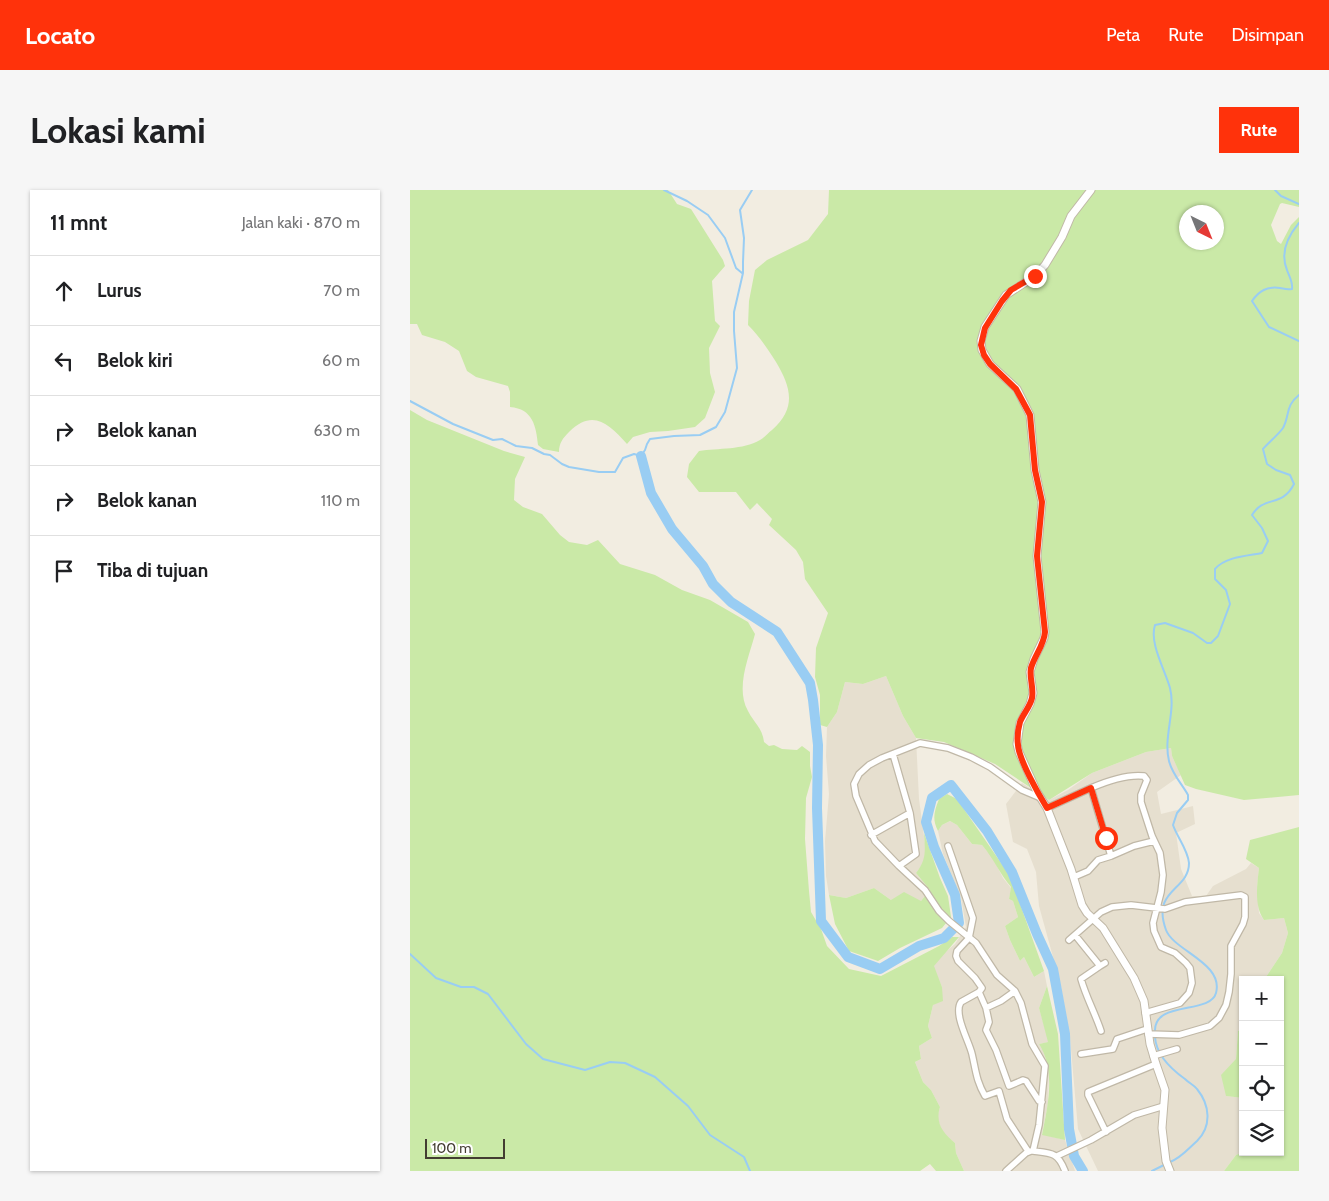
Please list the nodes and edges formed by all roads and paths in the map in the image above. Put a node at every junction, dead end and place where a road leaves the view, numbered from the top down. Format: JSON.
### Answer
{"nodes":[{"id":1,"x":1091,"y":190,"type":"edge"},
{"id":2,"x":893,"y":754,"type":"junction"},
{"id":3,"x":1091,"y":788,"type":"junction"},
{"id":4,"x":1041,"y":799,"type":"junction"},
{"id":5,"x":1047,"y":808,"type":"junction"},
{"id":6,"x":910,"y":812,"type":"junction"},
{"id":7,"x":872,"y":835,"type":"junction"},
{"id":8,"x":1154,"y":841,"type":"junction"},
{"id":9,"x":948,"y":846,"type":"dead end"},
{"id":10,"x":1111,"y":856,"type":"junction"},
{"id":11,"x":899,"y":866,"type":"junction"},
{"id":12,"x":1074,"y":877,"type":"junction"},
{"id":13,"x":1161,"y":908,"type":"junction"},
{"id":14,"x":1093,"y":919,"type":"junction"},
{"id":15,"x":1076,"y":935,"type":"junction"},
{"id":16,"x":969,"y":938,"type":"junction"},
{"id":17,"x":1069,"y":940,"type":"dead end"},
{"id":18,"x":1015,"y":991,"type":"junction"},
{"id":19,"x":979,"y":992,"type":"junction"},
{"id":20,"x":986,"y":1008,"type":"junction"},
{"id":21,"x":1145,"y":1013,"type":"junction"},
{"id":22,"x":1101,"y":1031,"type":"dead end"},
{"id":23,"x":1150,"y":1033,"type":"junction"},
{"id":24,"x":1177,"y":1049,"type":"dead end"},
{"id":25,"x":1081,"y":1054,"type":"dead end"},
{"id":26,"x":1158,"y":1054,"type":"junction"},
{"id":27,"x":1156,"y":1064,"type":"junction"},
{"id":28,"x":1009,"y":1086,"type":"junction"},
{"id":29,"x":999,"y":1091,"type":"junction"},
{"id":30,"x":1042,"y":1102,"type":"junction"},
{"id":31,"x":1164,"y":1106,"type":"junction"},
{"id":32,"x":1106,"y":1132,"type":"junction"},
{"id":33,"x":1031,"y":1151,"type":"junction"},
{"id":34,"x":1060,"y":1154,"type":"junction"},
{"id":35,"x":1168,"y":1167,"type":"edge"},
{"id":36,"x":1006,"y":1171,"type":"edge"},
{"id":37,"x":1065,"y":1171,"type":"edge"}],
"edges":[{"from":1,"to":4,"type":"street"},
{"from":2,"to":4,"type":"street"},
{"from":2,"to":6,"type":"street"},
{"from":2,"to":7,"type":"street"},
{"from":3,"to":5,"type":"street"},
{"from":3,"to":8,"type":"street"},
{"from":3,"to":10,"type":"street"},
{"from":4,"to":5,"type":"street"},
{"from":5,"to":12,"type":"street"},
{"from":6,"to":7,"type":"street"},
{"from":6,"to":11,"type":"street"},
{"from":7,"to":11,"type":"street"},
{"from":8,"to":10,"type":"street"},
{"from":8,"to":13,"type":"street"},
{"from":9,"to":16,"type":"street"},
{"from":10,"to":12,"type":"street"},
{"from":11,"to":16,"type":"street"},
{"from":12,"to":14,"type":"street"},
{"from":13,"to":14,"type":"street"},
{"from":13,"to":21,"type":"street"},
{"from":13,"to":23,"type":"street"},
{"from":14,"to":15,"type":"street"},
{"from":14,"to":21,"type":"street"},
{"from":15,"to":17,"type":"street"},
{"from":15,"to":22,"type":"street"},
{"from":16,"to":18,"type":"street"},
{"from":16,"to":19,"type":"street"},
{"from":18,"to":20,"type":"street"},
{"from":18,"to":30,"type":"street"},
{"from":19,"to":20,"type":"street"},
{"from":19,"to":29,"type":"street"},
{"from":20,"to":28,"type":"street"},
{"from":21,"to":23,"type":"street"},
{"from":23,"to":25,"type":"street"},
{"from":23,"to":26,"type":"street"},
{"from":24,"to":26,"type":"street"},
{"from":26,"to":27,"type":"street"},
{"from":27,"to":31,"type":"street"},
{"from":27,"to":32,"type":"street"},
{"from":28,"to":29,"type":"street"},
{"from":28,"to":30,"type":"street"},
{"from":29,"to":33,"type":"street"},
{"from":30,"to":33,"type":"street"},
{"from":31,"to":32,"type":"street"},
{"from":31,"to":35,"type":"street"},
{"from":32,"to":34,"type":"street"},
{"from":33,"to":34,"type":"street"},
{"from":33,"to":36,"type":"street"},
{"from":34,"to":37,"type":"street"}]}
